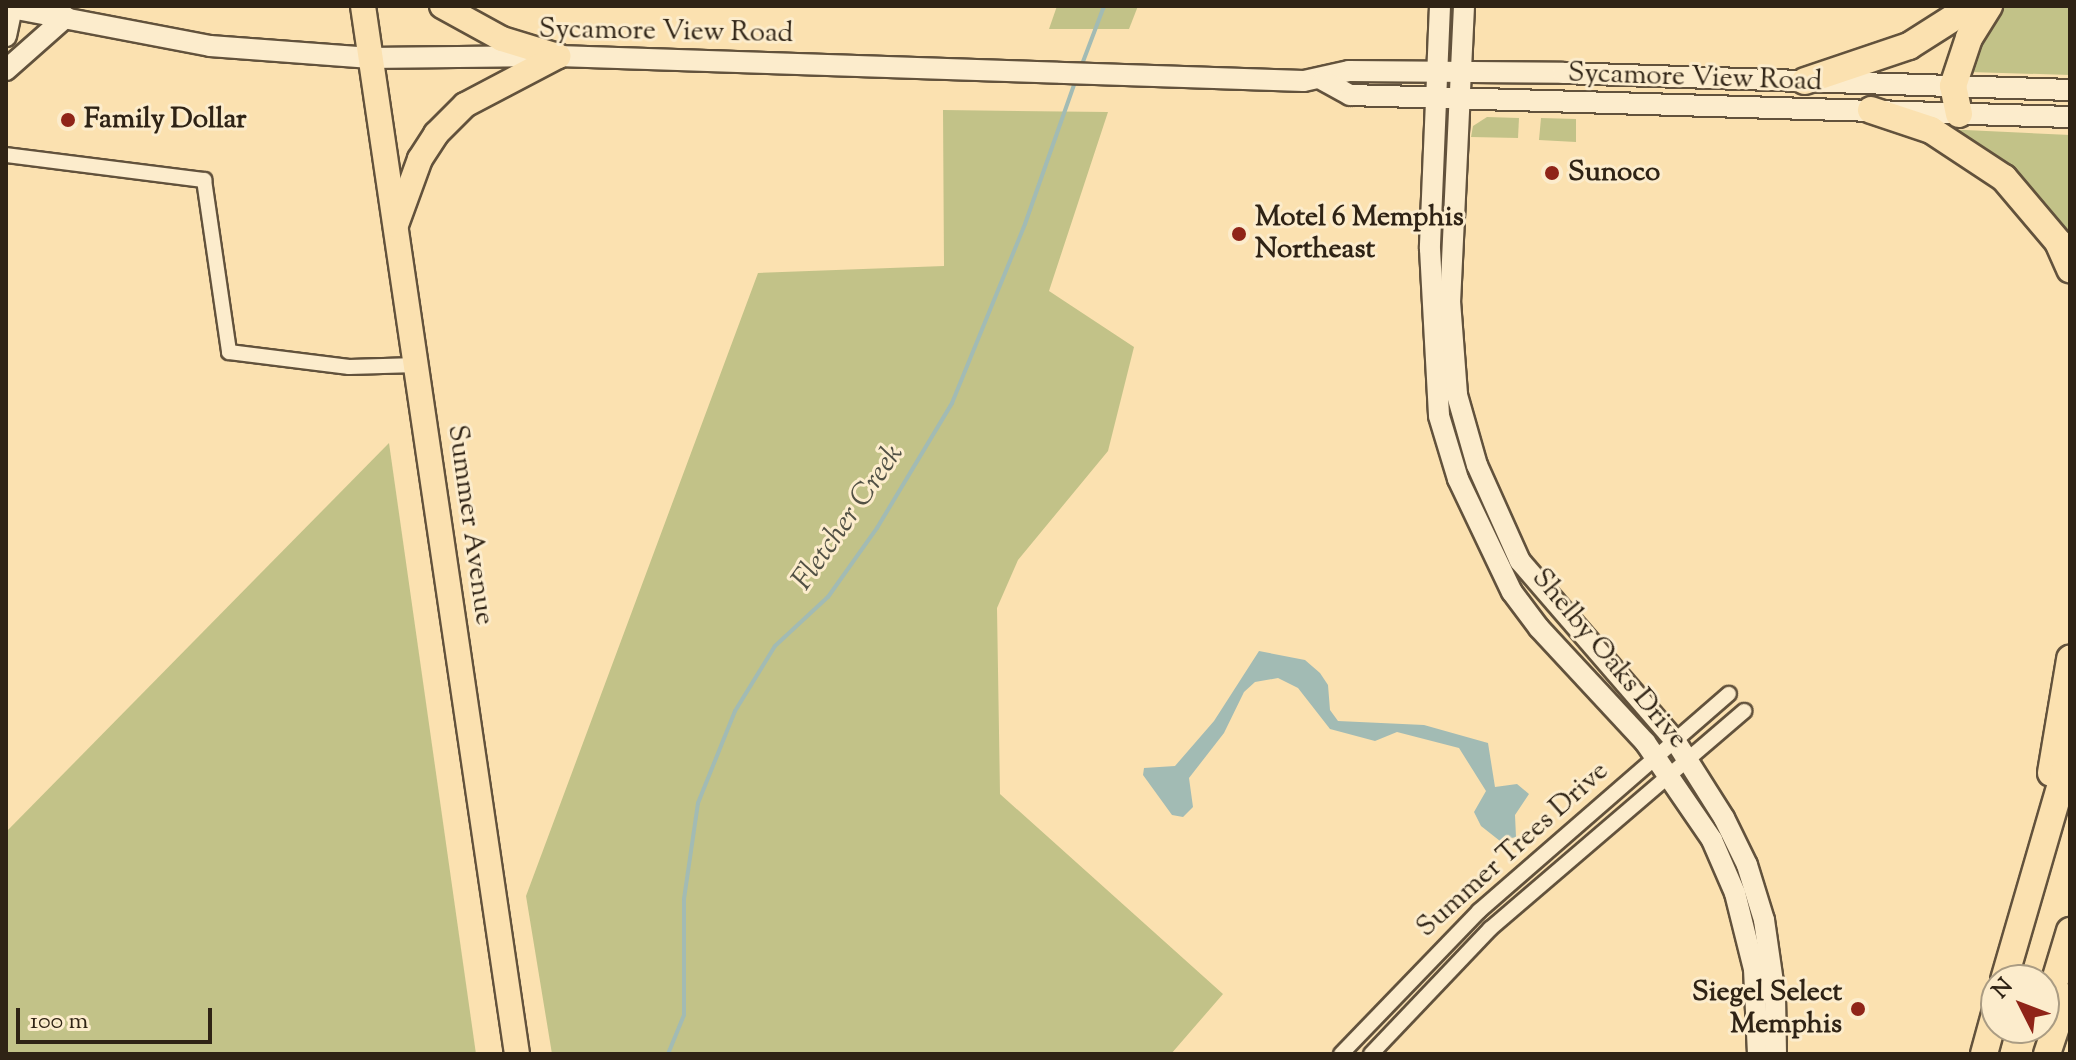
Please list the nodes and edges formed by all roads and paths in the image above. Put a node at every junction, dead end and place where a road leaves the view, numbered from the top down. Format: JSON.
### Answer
{"nodes":[{"id":1,"x":363,"y":6,"type":"edge"},
{"id":2,"x":442,"y":6,"type":"edge"},
{"id":3,"x":1440,"y":6,"type":"edge"},
{"id":4,"x":1464,"y":6,"type":"edge"},
{"id":5,"x":1972,"y":6,"type":"edge"},
{"id":6,"x":1989,"y":6,"type":"edge"},
{"id":7,"x":9,"y":8,"type":"edge"},
{"id":8,"x":66,"y":17,"type":"junction"},
{"id":9,"x":6,"y":36,"type":"edge"},
{"id":10,"x":558,"y":56,"type":"junction"},
{"id":11,"x":368,"y":58,"type":"junction"},
{"id":12,"x":6,"y":70,"type":"edge"},
{"id":13,"x":1460,"y":72,"type":"junction"},
{"id":14,"x":1437,"y":74,"type":"junction"},
{"id":15,"x":1323,"y":80,"type":"junction"},
{"id":16,"x":1805,"y":81,"type":"junction"},
{"id":17,"x":1953,"y":86,"type":"junction"},
{"id":18,"x":2070,"y":90,"type":"edge"},
{"id":19,"x":1436,"y":98,"type":"junction"},
{"id":20,"x":1458,"y":99,"type":"junction"},
{"id":21,"x":1871,"y":110,"type":"junction"},
{"id":22,"x":1959,"y":114,"type":"junction"},
{"id":23,"x":2070,"y":117,"type":"edge"},
{"id":24,"x":6,"y":155,"type":"edge"},
{"id":25,"x":396,"y":225,"type":"junction"},
{"id":26,"x":2070,"y":269,"type":"edge"},
{"id":27,"x":417,"y":365,"type":"junction"},
{"id":28,"x":2070,"y":659,"type":"edge"},
{"id":29,"x":1729,"y":694,"type":"dead end"},
{"id":30,"x":1744,"y":711,"type":"dead end"},
{"id":31,"x":1676,"y":742,"type":"junction"},
{"id":32,"x":2070,"y":753,"type":"edge"},
{"id":33,"x":1657,"y":758,"type":"junction"},
{"id":34,"x":1689,"y":760,"type":"junction"},
{"id":35,"x":1670,"y":776,"type":"junction"},
{"id":36,"x":2037,"y":861,"type":"junction"},
{"id":37,"x":2070,"y":931,"type":"edge"},
{"id":38,"x":2008,"y":964,"type":"edge"},
{"id":39,"x":2060,"y":964,"type":"edge"},
{"id":40,"x":2070,"y":985,"type":"edge"},
{"id":41,"x":517,"y":1054,"type":"edge"},
{"id":42,"x":1341,"y":1054,"type":"edge"},
{"id":43,"x":1371,"y":1054,"type":"edge"},
{"id":44,"x":1758,"y":1054,"type":"edge"},
{"id":45,"x":1776,"y":1054,"type":"edge"},
{"id":46,"x":2047,"y":1054,"type":"edge"}],
"edges":[{"from":1,"to":11,"type":"main road","name":"Summer Avenue"},
{"from":2,"to":10,"type":"main road"},
{"from":3,"to":14,"type":"main road","name":"Shelby Oaks Drive"},
{"from":4,"to":13,"type":"main road","name":"Shelby Oaks Drive"},
{"from":5,"to":16,"type":"highway"},
{"from":6,"to":17,"type":"highway"},
{"from":7,"to":8,"type":"main road","name":"Sycamore View Road"},
{"from":7,"to":9,"type":"main road"},
{"from":8,"to":11,"type":"main road","name":"Sycamore View Road"},
{"from":8,"to":12,"type":"main road"},
{"from":10,"to":11,"type":"main road","name":"Sycamore View Road"},
{"from":10,"to":15,"type":"main road","name":"Sycamore View Road"},
{"from":10,"to":25,"type":"main road"},
{"from":11,"to":25,"type":"main road","name":"Summer Avenue"},
{"from":13,"to":14,"type":"main road","name":"Sycamore View Road"},
{"from":13,"to":16,"type":"main road","name":"Sycamore View Road"},
{"from":13,"to":20,"type":"main road","name":"Shelby Oaks Drive"},
{"from":14,"to":15,"type":"main road","name":"Sycamore View Road"},
{"from":14,"to":19,"type":"main road","name":"Shelby Oaks Drive"},
{"from":15,"to":19,"type":"main road","name":"Sycamore View Road"},
{"from":16,"to":17,"type":"main road","name":"Sycamore View Road"},
{"from":17,"to":18,"type":"main road","name":"Sycamore View Road"},
{"from":17,"to":22,"type":"highway"},
{"from":19,"to":20,"type":"main road","name":"Sycamore View Road"},
{"from":19,"to":33,"type":"main road","name":"Shelby Oaks Drive"},
{"from":20,"to":21,"type":"main road","name":"Sycamore View Road"},
{"from":20,"to":31,"type":"main road","name":"Shelby Oaks Drive"},
{"from":21,"to":22,"type":"main road","name":"Sycamore View Road"},
{"from":21,"to":26,"type":"highway"},
{"from":22,"to":23,"type":"main road","name":"Sycamore View Road"},
{"from":24,"to":27,"type":"street"},
{"from":25,"to":27,"type":"main road","name":"Summer Avenue"},
{"from":27,"to":41,"type":"main road","name":"Summer Avenue"},
{"from":28,"to":36,"type":"highway"},
{"from":29,"to":31,"type":"street","name":"Summer Trees Drive"},
{"from":30,"to":34,"type":"street","name":"Summer Trees Drive"},
{"from":31,"to":33,"type":"street","name":"Summer Trees Drive"},
{"from":31,"to":34,"type":"main road","name":"Shelby Oaks Drive"},
{"from":32,"to":36,"type":"highway"},
{"from":33,"to":35,"type":"main road","name":"Shelby Oaks Drive"},
{"from":33,"to":42,"type":"street","name":"Summer Trees Drive"},
{"from":34,"to":35,"type":"street","name":"Summer Trees Drive"},
{"from":34,"to":45,"type":"main road","name":"Shelby Oaks Drive"},
{"from":35,"to":43,"type":"street","name":"Summer Trees Drive"},
{"from":35,"to":44,"type":"main road","name":"Shelby Oaks Drive"},
{"from":36,"to":38,"type":"highway"},
{"from":37,"to":39,"type":"highway"},
{"from":40,"to":46,"type":"highway"}]}
